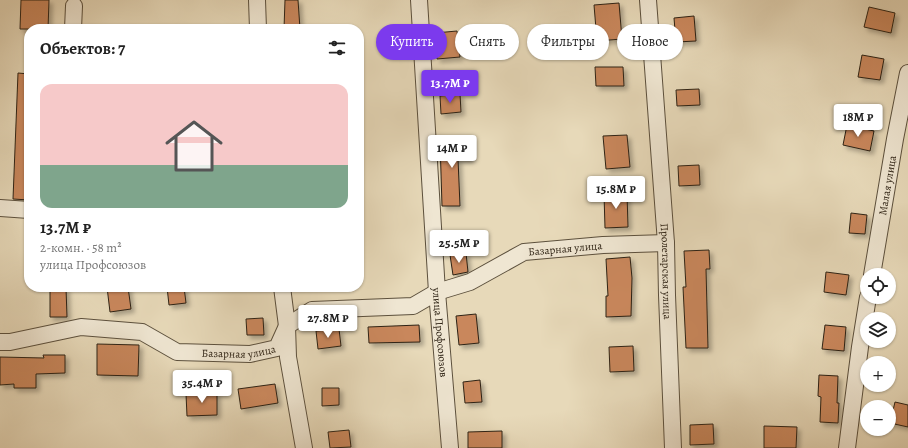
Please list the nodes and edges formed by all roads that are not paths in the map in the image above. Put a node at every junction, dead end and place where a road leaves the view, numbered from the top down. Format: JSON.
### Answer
{"nodes":[{"id":1,"x":257,"y":0,"type":"edge"},
{"id":2,"x":419,"y":0,"type":"edge"},
{"id":3,"x":648,"y":0,"type":"edge"},
{"id":4,"x":74,"y":6,"type":"dead end"},
{"id":5,"x":73,"y":24,"type":"edge"},
{"id":6,"x":258,"y":24,"type":"edge"},
{"id":7,"x":908,"y":73,"type":"edge"},
{"id":8,"x":0,"y":208,"type":"edge"},
{"id":9,"x":24,"y":210,"type":"edge"},
{"id":10,"x":666,"y":243,"type":"junction"},
{"id":11,"x":873,"y":268,"type":"edge"},
{"id":12,"x":283,"y":292,"type":"edge"},
{"id":13,"x":437,"y":292,"type":"junction"},
{"id":14,"x":867,"y":304,"type":"edge"},
{"id":15,"x":287,"y":326,"type":"junction"},
{"id":16,"x":0,"y":342,"type":"edge"},
{"id":17,"x":304,"y":448,"type":"edge"},
{"id":18,"x":450,"y":448,"type":"edge"},
{"id":19,"x":673,"y":448,"type":"edge"},
{"id":20,"x":847,"y":448,"type":"edge"}],
"edges":[{"from":1,"to":6,"type":"street"},
{"from":2,"to":13,"type":"street","name":"улица Профсоюзов"},
{"from":3,"to":10,"type":"street","name":"Пролетарская улица"},
{"from":4,"to":5,"type":"street"},
{"from":7,"to":11,"type":"street","name":"Малая улица"},
{"from":8,"to":9,"type":"street"},
{"from":10,"to":13,"type":"street","name":"Базарная улица"},
{"from":10,"to":19,"type":"street","name":"Пролетарская улица"},
{"from":12,"to":15,"type":"street"},
{"from":13,"to":15,"type":"street","name":"Базарная улица"},
{"from":13,"to":18,"type":"street","name":"улица Профсоюзов"},
{"from":14,"to":20,"type":"street"},
{"from":15,"to":16,"type":"street","name":"Базарная улица"},
{"from":15,"to":17,"type":"street"}]}
